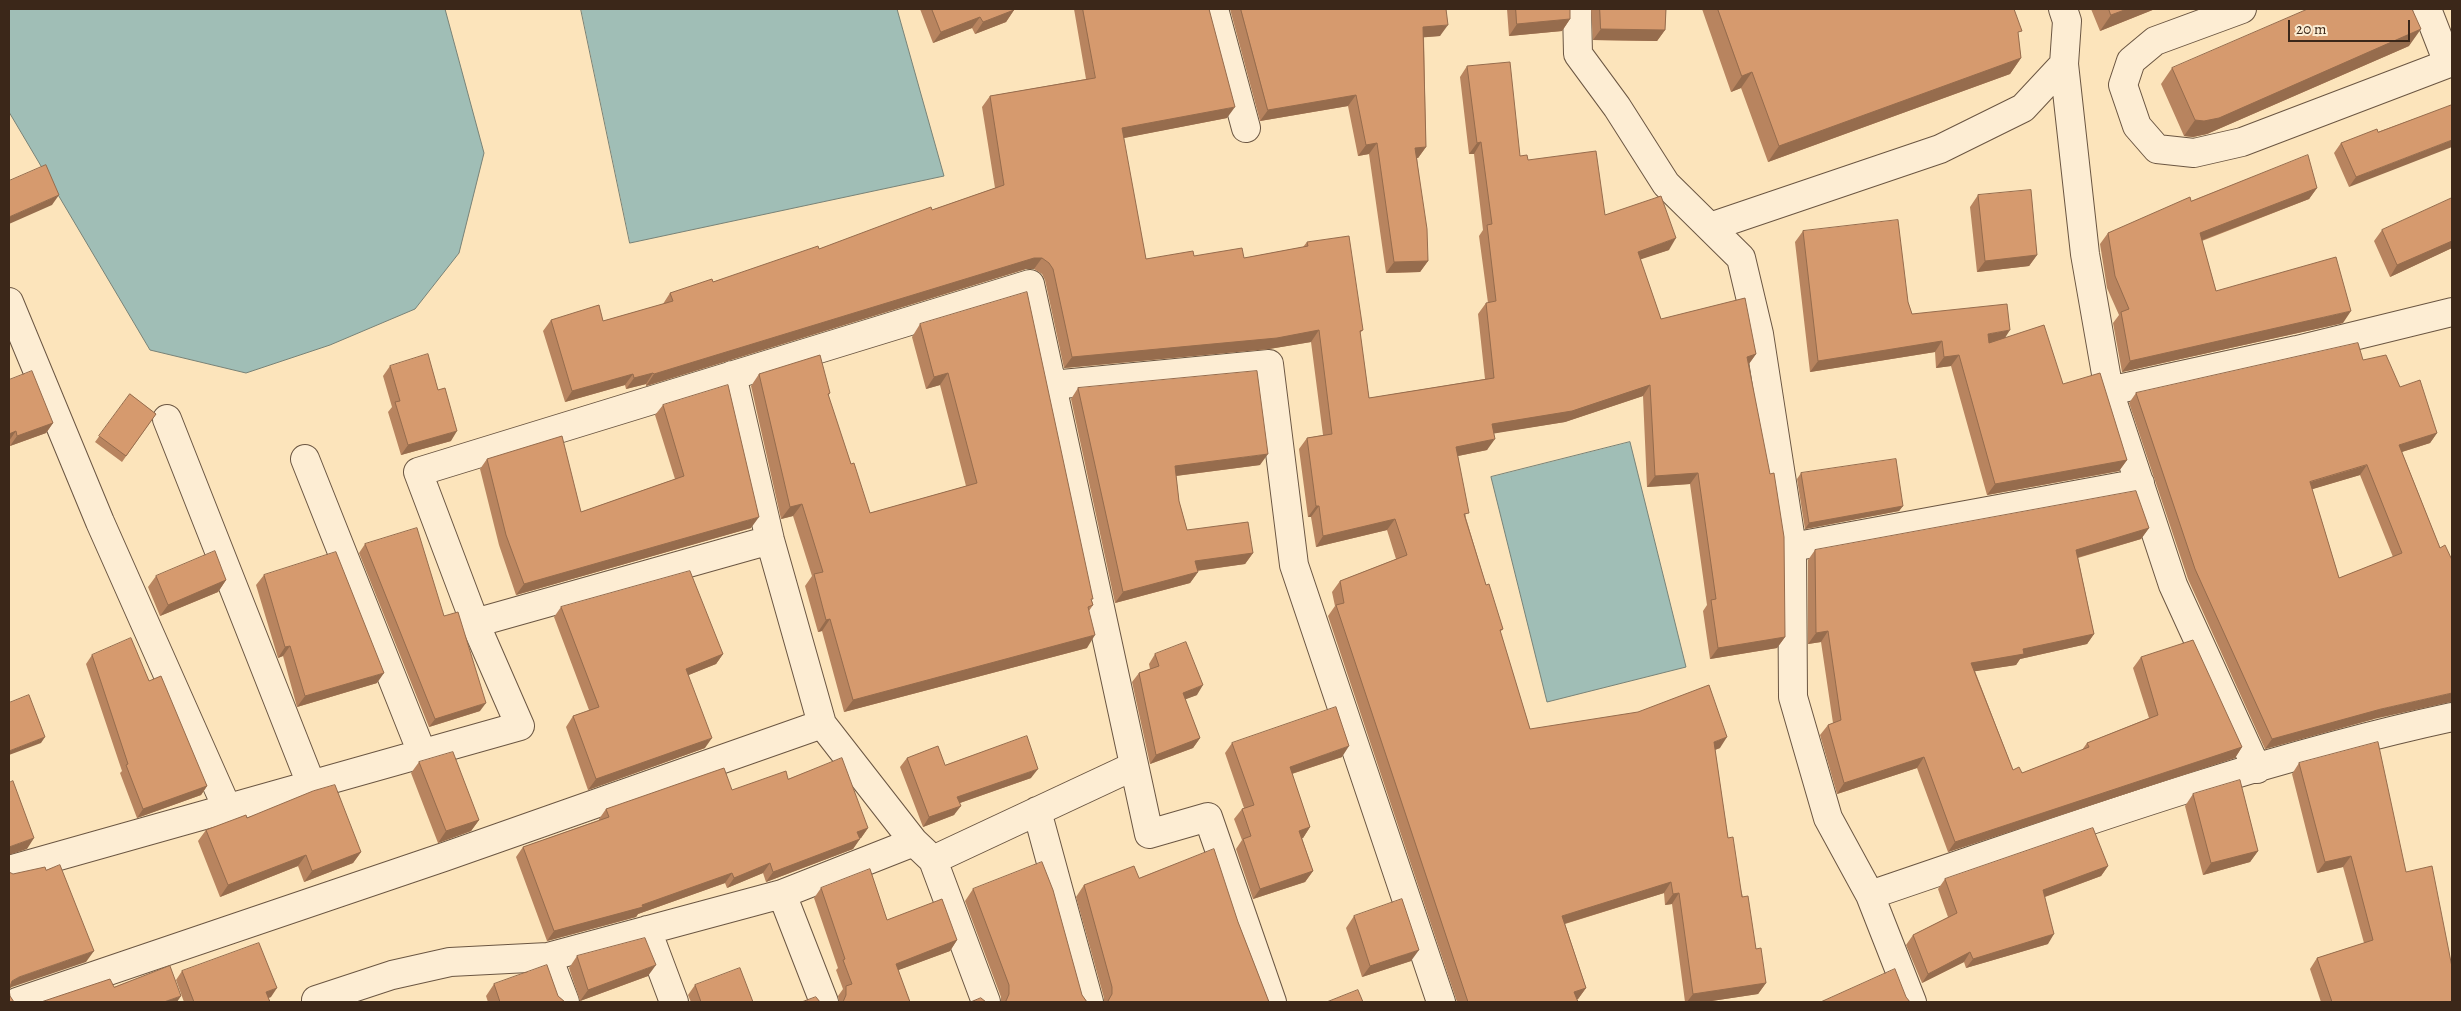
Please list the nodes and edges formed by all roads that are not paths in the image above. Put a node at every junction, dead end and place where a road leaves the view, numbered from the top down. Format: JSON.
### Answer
{"nodes":[{"id":1,"x":1214,"y":9,"type":"edge"},
{"id":2,"x":1578,"y":9,"type":"edge"},
{"id":3,"x":2063,"y":9,"type":"edge"},
{"id":4,"x":2242,"y":9,"type":"edge"},
{"id":5,"x":2427,"y":9,"type":"edge"},
{"id":6,"x":2450,"y":63,"type":"edge"},
{"id":7,"x":2064,"y":64,"type":"junction"},
{"id":8,"x":1246,"y":128,"type":"dead end"},
{"id":9,"x":1710,"y":227,"type":"junction"},
{"id":10,"x":9,"y":302,"type":"edge"},
{"id":11,"x":2452,"y":312,"type":"edge"},
{"id":12,"x":19,"y":354,"type":"edge"},
{"id":13,"x":732,"y":375,"type":"junction"},
{"id":14,"x":1052,"y":385,"type":"junction"},
{"id":15,"x":2109,"y":391,"type":"junction"},
{"id":16,"x":167,"y":419,"type":"dead end"},
{"id":17,"x":305,"y":459,"type":"dead end"},
{"id":18,"x":2140,"y":483,"type":"junction"},
{"id":19,"x":770,"y":540,"type":"junction"},
{"id":20,"x":1792,"y":547,"type":"junction"},
{"id":21,"x":475,"y":623,"type":"junction"},
{"id":22,"x":2452,"y":718,"type":"edge"},
{"id":23,"x":822,"y":724,"type":"junction"},
{"id":24,"x":422,"y":753,"type":"junction"},
{"id":25,"x":1134,"y":766,"type":"junction"},
{"id":26,"x":2257,"y":769,"type":"junction"},
{"id":27,"x":311,"y":784,"type":"junction"},
{"id":28,"x":227,"y":808,"type":"junction"},
{"id":29,"x":1036,"y":811,"type":"junction"},
{"id":30,"x":924,"y":851,"type":"junction"},
{"id":31,"x":9,"y":870,"type":"edge"},
{"id":32,"x":782,"y":894,"type":"junction"},
{"id":33,"x":1870,"y":895,"type":"junction"},
{"id":34,"x":647,"y":930,"type":"junction"},
{"id":35,"x":548,"y":957,"type":"junction"},
{"id":36,"x":28,"y":1000,"type":"edge"},
{"id":37,"x":316,"y":1000,"type":"dead end"},
{"id":38,"x":566,"y":1002,"type":"edge"},
{"id":39,"x":674,"y":1002,"type":"edge"},
{"id":40,"x":824,"y":1002,"type":"edge"},
{"id":41,"x":986,"y":1002,"type":"edge"},
{"id":42,"x":1089,"y":1002,"type":"edge"},
{"id":43,"x":1272,"y":1002,"type":"edge"},
{"id":44,"x":1441,"y":1002,"type":"edge"},
{"id":45,"x":1912,"y":1002,"type":"edge"}],
"edges":[{"from":1,"to":8,"type":"street"},
{"from":2,"to":9,"type":"street"},
{"from":3,"to":7,"type":"street"},
{"from":4,"to":6,"type":"street"},
{"from":5,"to":6,"type":"street"},
{"from":7,"to":9,"type":"street"},
{"from":7,"to":15,"type":"street"},
{"from":9,"to":20,"type":"street"},
{"from":10,"to":12,"type":"street"},
{"from":11,"to":15,"type":"street"},
{"from":12,"to":28,"type":"street"},
{"from":13,"to":14,"type":"street"},
{"from":13,"to":19,"type":"street"},
{"from":13,"to":21,"type":"street"},
{"from":14,"to":25,"type":"street"},
{"from":14,"to":44,"type":"street"},
{"from":15,"to":18,"type":"street"},
{"from":16,"to":27,"type":"street"},
{"from":17,"to":24,"type":"street"},
{"from":18,"to":20,"type":"street"},
{"from":18,"to":26,"type":"street"},
{"from":19,"to":21,"type":"street"},
{"from":19,"to":23,"type":"street"},
{"from":20,"to":33,"type":"street"},
{"from":21,"to":24,"type":"street"},
{"from":22,"to":26,"type":"street"},
{"from":23,"to":30,"type":"street"},
{"from":23,"to":36,"type":"street"},
{"from":24,"to":27,"type":"street"},
{"from":25,"to":29,"type":"street"},
{"from":25,"to":43,"type":"street"},
{"from":26,"to":33,"type":"street"},
{"from":27,"to":28,"type":"street"},
{"from":28,"to":31,"type":"street"},
{"from":29,"to":30,"type":"street"},
{"from":29,"to":42,"type":"street"},
{"from":30,"to":32,"type":"street"},
{"from":30,"to":41,"type":"street"},
{"from":32,"to":34,"type":"street"},
{"from":32,"to":40,"type":"street"},
{"from":33,"to":45,"type":"street"},
{"from":34,"to":35,"type":"street"},
{"from":34,"to":39,"type":"street"},
{"from":35,"to":37,"type":"street"},
{"from":35,"to":38,"type":"street"}]}
